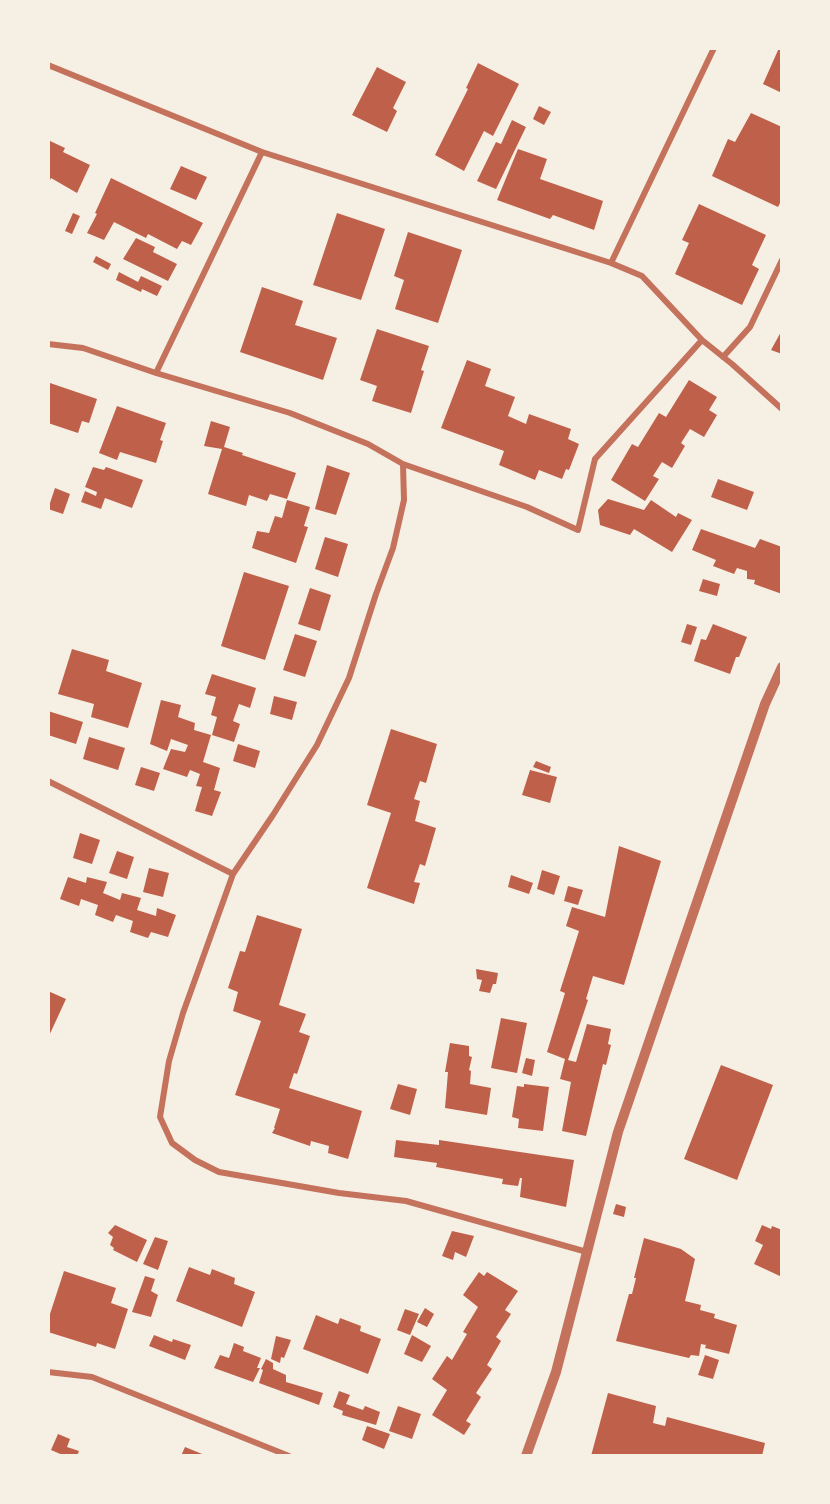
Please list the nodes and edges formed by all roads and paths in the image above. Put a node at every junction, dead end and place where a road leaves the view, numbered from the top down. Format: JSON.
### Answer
{"nodes":[{"id":1,"x":714,"y":48,"type":"edge"},
{"id":2,"x":48,"y":65,"type":"edge"},
{"id":3,"x":262,"y":152,"type":"junction"},
{"id":4,"x":782,"y":260,"type":"edge"},
{"id":5,"x":611,"y":263,"type":"junction"},
{"id":6,"x":702,"y":340,"type":"junction"},
{"id":7,"x":48,"y":344,"type":"edge"},
{"id":8,"x":723,"y":357,"type":"junction"},
{"id":9,"x":156,"y":373,"type":"junction"},
{"id":10,"x":782,"y":409,"type":"edge"},
{"id":11,"x":403,"y":464,"type":"junction"},
{"id":12,"x":782,"y":667,"type":"edge"},
{"id":13,"x":48,"y":781,"type":"edge"},
{"id":14,"x":233,"y":874,"type":"junction"},
{"id":15,"x":587,"y":1252,"type":"junction"},
{"id":16,"x":48,"y":1372,"type":"edge"},
{"id":17,"x":289,"y":1456,"type":"edge"},
{"id":18,"x":526,"y":1456,"type":"edge"}],
"edges":[{"from":1,"to":5,"type":"street"},
{"from":2,"to":3,"type":"street"},
{"from":3,"to":5,"type":"street"},
{"from":3,"to":9,"type":"street"},
{"from":4,"to":8,"type":"street"},
{"from":5,"to":6,"type":"street"},
{"from":6,"to":8,"type":"street"},
{"from":6,"to":11,"type":"street"},
{"from":7,"to":9,"type":"street"},
{"from":8,"to":10,"type":"street"},
{"from":9,"to":11,"type":"street"},
{"from":11,"to":14,"type":"street"},
{"from":12,"to":15,"type":"street"},
{"from":13,"to":14,"type":"street"},
{"from":14,"to":15,"type":"street"},
{"from":15,"to":18,"type":"street"},
{"from":16,"to":17,"type":"street"}]}
